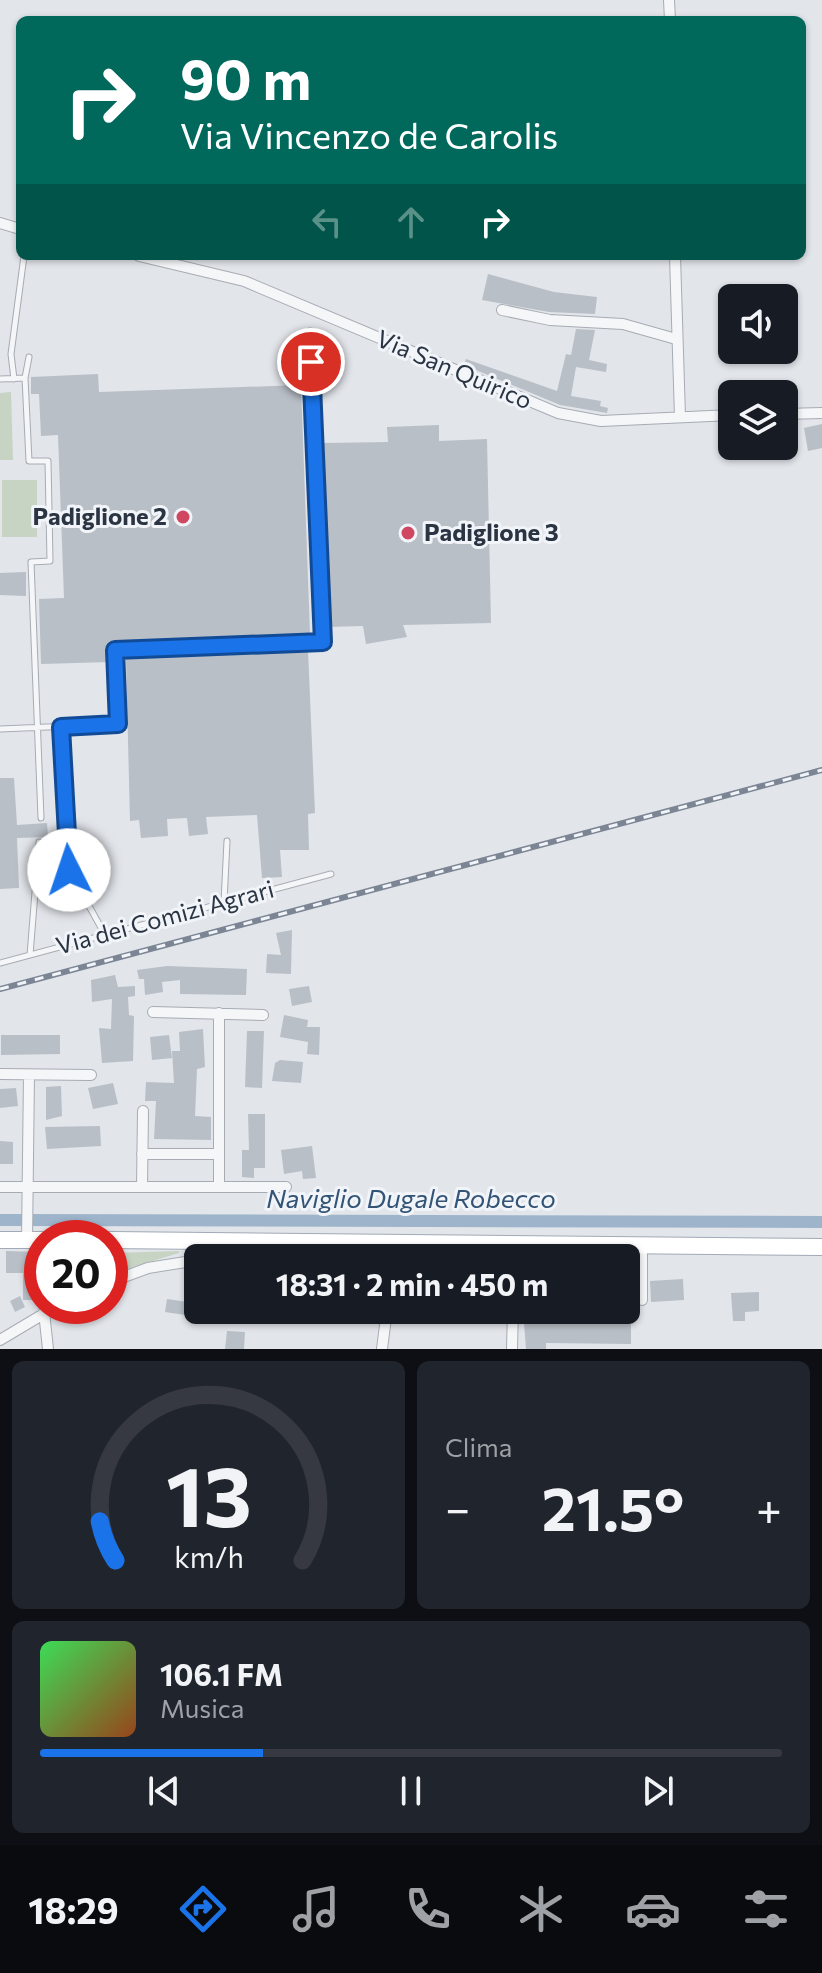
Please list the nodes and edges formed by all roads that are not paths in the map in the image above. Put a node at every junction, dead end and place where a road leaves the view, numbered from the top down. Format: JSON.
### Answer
{"nodes":[{"id":1,"x":23,"y":260,"type":"edge"},
{"id":2,"x":156,"y":260,"type":"edge"},
{"id":3,"x":675,"y":260,"type":"edge"},
{"id":4,"x":502,"y":310,"type":"dead end"},
{"id":5,"x":310,"y":331,"type":"dead end"},
{"id":6,"x":676,"y":339,"type":"junction"},
{"id":7,"x":29,"y":357,"type":"dead end"},
{"id":8,"x":25,"y":378,"type":"junction"},
{"id":9,"x":0,"y":379,"type":"edge"},
{"id":10,"x":14,"y":379,"type":"junction"},
{"id":11,"x":822,"y":413,"type":"edge"},
{"id":12,"x":798,"y":414,"type":"edge"},
{"id":13,"x":718,"y":416,"type":"edge"},
{"id":14,"x":680,"y":417,"type":"junction"},
{"id":15,"x":61,"y":727,"type":"junction"},
{"id":16,"x":36,"y":728,"type":"junction"},
{"id":17,"x":0,"y":729,"type":"edge"},
{"id":18,"x":41,"y":818,"type":"dead end"},
{"id":19,"x":227,"y":841,"type":"dead end"},
{"id":20,"x":39,"y":842,"type":"dead end"},
{"id":21,"x":331,"y":874,"type":"dead end"},
{"id":22,"x":224,"y":902,"type":"junction"},
{"id":23,"x":104,"y":933,"type":"junction"},
{"id":24,"x":30,"y":955,"type":"junction"},
{"id":25,"x":0,"y":963,"type":"edge"},
{"id":26,"x":153,"y":1012,"type":"dead end"},
{"id":27,"x":219,"y":1013,"type":"junction"},
{"id":28,"x":263,"y":1015,"type":"dead end"},
{"id":29,"x":0,"y":1074,"type":"edge"},
{"id":30,"x":29,"y":1075,"type":"junction"},
{"id":31,"x":91,"y":1075,"type":"dead end"},
{"id":32,"x":143,"y":1111,"type":"dead end"},
{"id":33,"x":142,"y":1154,"type":"junction"},
{"id":34,"x":219,"y":1154,"type":"junction"},
{"id":35,"x":0,"y":1187,"type":"edge"},
{"id":36,"x":142,"y":1187,"type":"junction"},
{"id":37,"x":219,"y":1187,"type":"junction"},
{"id":38,"x":286,"y":1187,"type":"dead end"},
{"id":39,"x":28,"y":1193,"type":"junction"},
{"id":40,"x":30,"y":1220,"type":"edge"},
{"id":41,"x":24,"y":1238,"type":"edge"},
{"id":42,"x":0,"y":1240,"type":"edge"},
{"id":43,"x":128,"y":1241,"type":"edge"},
{"id":44,"x":213,"y":1244,"type":"edge"},
{"id":45,"x":642,"y":1245,"type":"joint"},
{"id":46,"x":822,"y":1247,"type":"edge"},
{"id":47,"x":184,"y":1262,"type":"edge"},
{"id":48,"x":128,"y":1275,"type":"edge"},
{"id":49,"x":642,"y":1300,"type":"dead end"},
{"id":50,"x":24,"y":1323,"type":"edge"},
{"id":51,"x":46,"y":1324,"type":"edge"},
{"id":52,"x":385,"y":1324,"type":"edge"},
{"id":53,"x":513,"y":1324,"type":"edge"},
{"id":54,"x":0,"y":1340,"type":"edge"},
{"id":55,"x":48,"y":1349,"type":"edge"},
{"id":56,"x":382,"y":1349,"type":"edge"},
{"id":57,"x":512,"y":1349,"type":"edge"}],
"edges":[{"from":1,"to":10,"type":"lane"},
{"from":2,"to":14,"type":"street","name":"Via San Quirico"},
{"from":3,"to":6,"type":"street"},
{"from":4,"to":6,"type":"street"},
{"from":5,"to":15,"type":"lane"},
{"from":6,"to":14,"type":"street"},
{"from":7,"to":8,"type":"lane"},
{"from":8,"to":10,"type":"lane"},
{"from":8,"to":16,"type":"lane"},
{"from":9,"to":10,"type":"lane"},
{"from":11,"to":12,"type":"street"},
{"from":13,"to":14,"type":"street","name":"Via San Quirico"},
{"from":15,"to":16,"type":"lane"},
{"from":15,"to":23,"type":"lane"},
{"from":16,"to":17,"type":"lane"},
{"from":16,"to":18,"type":"lane"},
{"from":19,"to":22,"type":"lane"},
{"from":20,"to":24,"type":"lane"},
{"from":21,"to":22,"type":"lane","name":"Via dei Comizi Agrari"},
{"from":22,"to":23,"type":"lane","name":"Via dei Comizi Agrari"},
{"from":23,"to":24,"type":"lane","name":"Via dei Comizi Agrari"},
{"from":24,"to":25,"type":"lane","name":"Via dei Comizi Agrari"},
{"from":26,"to":27,"type":"street"},
{"from":27,"to":28,"type":"street"},
{"from":27,"to":34,"type":"street"},
{"from":29,"to":30,"type":"street"},
{"from":30,"to":31,"type":"street"},
{"from":30,"to":39,"type":"street"},
{"from":32,"to":33,"type":"street"},
{"from":33,"to":34,"type":"street"},
{"from":33,"to":36,"type":"street"},
{"from":34,"to":37,"type":"street"},
{"from":35,"to":39,"type":"street"},
{"from":36,"to":37,"type":"street"},
{"from":36,"to":39,"type":"street"},
{"from":37,"to":38,"type":"street"},
{"from":39,"to":40,"type":"street"},
{"from":41,"to":42,"type":"main road"},
{"from":43,"to":44,"type":"main road"},
{"from":45,"to":46,"type":"main road"},
{"from":45,"to":49,"type":"street"},
{"from":47,"to":48,"type":"street"},
{"from":50,"to":54,"type":"street"},
{"from":51,"to":55,"type":"street"},
{"from":52,"to":56,"type":"street"},
{"from":53,"to":57,"type":"street"}]}
